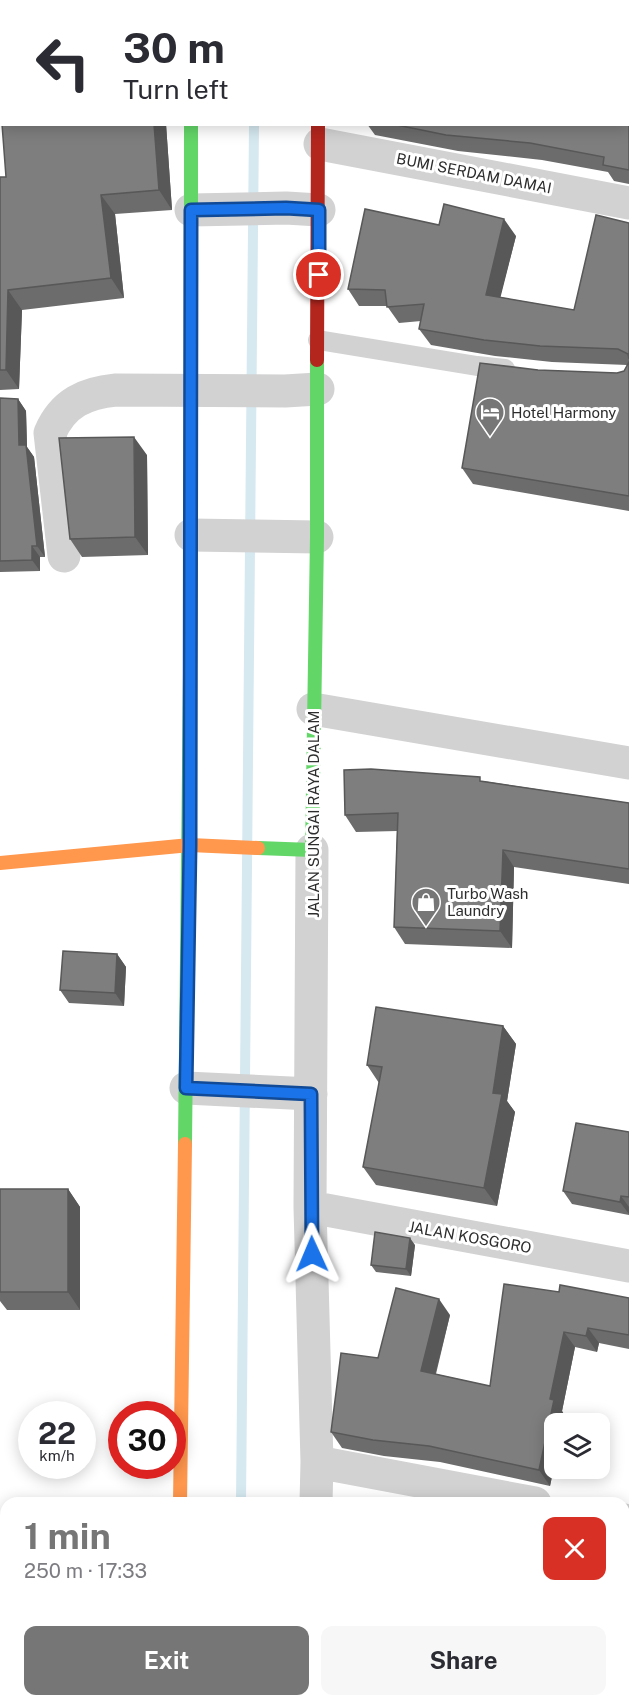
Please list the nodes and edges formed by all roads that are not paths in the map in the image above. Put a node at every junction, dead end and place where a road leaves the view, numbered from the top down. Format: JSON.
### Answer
{"nodes":[{"id":1,"x":191,"y":126,"type":"edge"},
{"id":2,"x":319,"y":134,"type":"edge"},
{"id":3,"x":629,"y":203,"type":"edge"},
{"id":4,"x":202,"y":210,"type":"junction"},
{"id":5,"x":319,"y":210,"type":"junction"},
{"id":6,"x":318,"y":340,"type":"junction"},
{"id":7,"x":522,"y":370,"type":"edge"},
{"id":8,"x":318,"y":389,"type":"junction"},
{"id":9,"x":200,"y":391,"type":"junction"},
{"id":10,"x":197,"y":535,"type":"junction"},
{"id":11,"x":317,"y":537,"type":"junction"},
{"id":12,"x":64,"y":555,"type":"dead end"},
{"id":13,"x":313,"y":709,"type":"junction"},
{"id":14,"x":629,"y":763,"type":"edge"},
{"id":15,"x":190,"y":845,"type":"junction"},
{"id":16,"x":298,"y":849,"type":"junction"},
{"id":17,"x":0,"y":863,"type":"edge"},
{"id":18,"x":193,"y":1088,"type":"junction"},
{"id":19,"x":299,"y":1094,"type":"junction"},
{"id":20,"x":310,"y":1208,"type":"junction"},
{"id":21,"x":629,"y":1266,"type":"edge"},
{"id":22,"x":317,"y":1462,"type":"junction"},
{"id":23,"x":180,"y":1497,"type":"edge"},
{"id":24,"x":316,"y":1497,"type":"edge"},
{"id":25,"x":503,"y":1497,"type":"edge"}],
"edges":[{"from":1,"to":4,"type":"street"},
{"from":2,"to":3,"type":"street","name":"BUMI SERDAM DAMAI"},
{"from":2,"to":5,"type":"street","name":"JALAN SUNGAI RAYA DALAM"},
{"from":4,"to":5,"type":"street"},
{"from":4,"to":9,"type":"street"},
{"from":5,"to":6,"type":"street","name":"JALAN SUNGAI RAYA DALAM"},
{"from":6,"to":7,"type":"lane"},
{"from":6,"to":8,"type":"street","name":"JALAN SUNGAI RAYA DALAM"},
{"from":8,"to":9,"type":"street"},
{"from":8,"to":11,"type":"street","name":"JALAN SUNGAI RAYA DALAM"},
{"from":9,"to":10,"type":"street"},
{"from":9,"to":12,"type":"street"},
{"from":10,"to":11,"type":"street"},
{"from":10,"to":15,"type":"street"},
{"from":11,"to":13,"type":"street","name":"JALAN SUNGAI RAYA DALAM"},
{"from":13,"to":14,"type":"street"},
{"from":13,"to":16,"type":"street","name":"JALAN SUNGAI RAYA DALAM"},
{"from":15,"to":16,"type":"street"},
{"from":15,"to":17,"type":"street"},
{"from":15,"to":18,"type":"street"},
{"from":16,"to":19,"type":"street","name":"JALAN SUNGAI RAYA DALAM"},
{"from":18,"to":19,"type":"street"},
{"from":18,"to":23,"type":"street"},
{"from":19,"to":20,"type":"street","name":"JALAN SUNGAI RAYA DALAM"},
{"from":20,"to":21,"type":"street","name":"JALAN KOSGORO"},
{"from":20,"to":22,"type":"street","name":"JALAN SUNGAI RAYA DALAM"},
{"from":22,"to":24,"type":"street","name":"JALAN SUNGAI RAYA DALAM"},
{"from":22,"to":25,"type":"street"}]}
